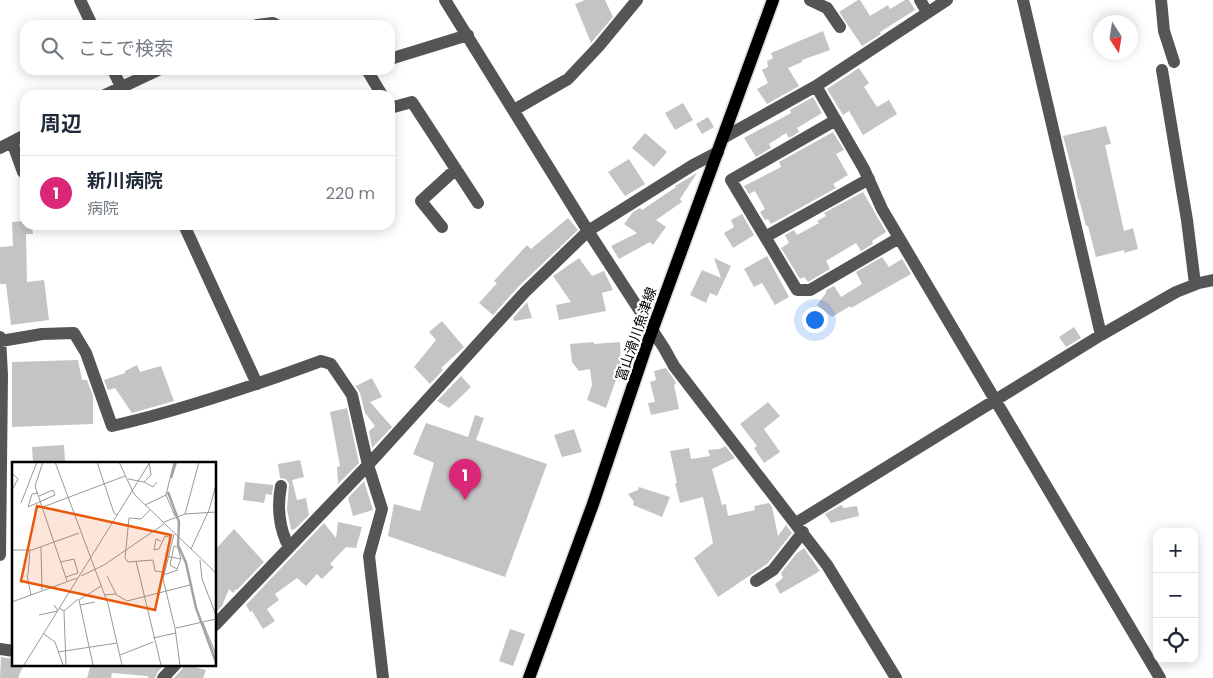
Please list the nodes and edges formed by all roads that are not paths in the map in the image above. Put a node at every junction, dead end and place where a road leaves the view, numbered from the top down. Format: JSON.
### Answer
{"nodes":[{"id":1,"x":80,"y":0,"type":"edge"},
{"id":2,"x":445,"y":0,"type":"edge"},
{"id":3,"x":637,"y":0,"type":"edge"},
{"id":4,"x":773,"y":0,"type":"edge"},
{"id":5,"x":810,"y":0,"type":"edge"},
{"id":6,"x":920,"y":0,"type":"edge"},
{"id":7,"x":946,"y":0,"type":"edge"},
{"id":8,"x":1023,"y":0,"type":"edge"},
{"id":9,"x":1161,"y":0,"type":"edge"},
{"id":10,"x":927,"y":12,"type":"junction"},
{"id":11,"x":90,"y":20,"type":"edge"},
{"id":12,"x":840,"y":27,"type":"dead end"},
{"id":13,"x":468,"y":35,"type":"junction"},
{"id":14,"x":395,"y":57,"type":"edge"},
{"id":15,"x":1174,"y":62,"type":"dead end"},
{"id":16,"x":1162,"y":70,"type":"dead end"},
{"id":17,"x":115,"y":75,"type":"edge"},
{"id":18,"x":150,"y":75,"type":"edge"},
{"id":19,"x":370,"y":75,"type":"edge"},
{"id":20,"x":816,"y":86,"type":"junction"},
{"id":21,"x":123,"y":90,"type":"edge"},
{"id":22,"x":125,"y":90,"type":"edge"},
{"id":23,"x":379,"y":90,"type":"edge"},
{"id":24,"x":395,"y":107,"type":"edge"},
{"id":25,"x":514,"y":110,"type":"junction"},
{"id":26,"x":836,"y":120,"type":"junction"},
{"id":27,"x":20,"y":138,"type":"edge"},
{"id":28,"x":723,"y":138,"type":"junction"},
{"id":29,"x":12,"y":142,"type":"junction"},
{"id":30,"x":0,"y":148,"type":"edge"},
{"id":31,"x":718,"y":152,"type":"junction"},
{"id":32,"x":20,"y":164,"type":"edge"},
{"id":33,"x":456,"y":169,"type":"junction"},
{"id":34,"x":868,"y":179,"type":"junction"},
{"id":35,"x":478,"y":202,"type":"dead end"},
{"id":36,"x":442,"y":227,"type":"dead end"},
{"id":37,"x":186,"y":230,"type":"edge"},
{"id":38,"x":588,"y":231,"type":"junction"},
{"id":39,"x":766,"y":237,"type":"junction"},
{"id":40,"x":900,"y":238,"type":"junction"},
{"id":41,"x":1213,"y":280,"type":"edge"},
{"id":42,"x":1195,"y":284,"type":"junction"},
{"id":43,"x":652,"y":330,"type":"junction"},
{"id":44,"x":1101,"y":335,"type":"junction"},
{"id":45,"x":0,"y":339,"type":"edge"},
{"id":46,"x":257,"y":384,"type":"junction"},
{"id":47,"x":995,"y":399,"type":"junction"},
{"id":48,"x":368,"y":465,"type":"junction"},
{"id":49,"x":281,"y":486,"type":"dead end"},
{"id":50,"x":1,"y":487,"type":"edge"},
{"id":51,"x":800,"y":528,"type":"junction"},
{"id":52,"x":289,"y":547,"type":"junction"},
{"id":53,"x":0,"y":555,"type":"edge"},
{"id":54,"x":756,"y":581,"type":"dead end"},
{"id":55,"x":216,"y":624,"type":"edge"},
{"id":56,"x":174,"y":666,"type":"edge"},
{"id":57,"x":163,"y":678,"type":"edge"},
{"id":58,"x":383,"y":678,"type":"edge"},
{"id":59,"x":529,"y":678,"type":"edge"},
{"id":60,"x":896,"y":678,"type":"edge"},
{"id":61,"x":1160,"y":678,"type":"edge"}],
"edges":[{"from":1,"to":11,"type":"street"},
{"from":2,"to":13,"type":"street"},
{"from":3,"to":25,"type":"street"},
{"from":4,"to":28,"type":"main road","name":"富山滑川魚津線"},
{"from":5,"to":12,"type":"street"},
{"from":6,"to":10,"type":"street"},
{"from":7,"to":10,"type":"street"},
{"from":8,"to":44,"type":"street"},
{"from":9,"to":15,"type":"street"},
{"from":10,"to":20,"type":"street"},
{"from":13,"to":14,"type":"street"},
{"from":13,"to":25,"type":"street"},
{"from":16,"to":42,"type":"street"},
{"from":17,"to":21,"type":"street"},
{"from":18,"to":22,"type":"street"},
{"from":19,"to":23,"type":"street"},
{"from":20,"to":26,"type":"street"},
{"from":20,"to":28,"type":"street"},
{"from":24,"to":33,"type":"street"},
{"from":25,"to":38,"type":"street"},
{"from":26,"to":34,"type":"street"},
{"from":26,"to":39,"type":"street"},
{"from":27,"to":29,"type":"street"},
{"from":28,"to":31,"type":"main road","name":"富山滑川魚津線"},
{"from":29,"to":30,"type":"street"},
{"from":29,"to":32,"type":"street"},
{"from":31,"to":38,"type":"street"},
{"from":31,"to":43,"type":"main road","name":"富山滑川魚津線"},
{"from":33,"to":35,"type":"street"},
{"from":33,"to":36,"type":"street"},
{"from":34,"to":39,"type":"street"},
{"from":34,"to":40,"type":"street"},
{"from":37,"to":46,"type":"street"},
{"from":38,"to":43,"type":"street"},
{"from":38,"to":48,"type":"street"},
{"from":39,"to":40,"type":"street"},
{"from":40,"to":47,"type":"street"},
{"from":41,"to":42,"type":"street"},
{"from":42,"to":44,"type":"street"},
{"from":43,"to":51,"type":"street"},
{"from":43,"to":59,"type":"main road","name":"富山滑川魚津線"},
{"from":44,"to":47,"type":"street"},
{"from":45,"to":46,"type":"street"},
{"from":45,"to":50,"type":"street"},
{"from":46,"to":48,"type":"street"},
{"from":47,"to":51,"type":"street"},
{"from":47,"to":61,"type":"street"},
{"from":48,"to":52,"type":"street"},
{"from":48,"to":58,"type":"street"},
{"from":49,"to":52,"type":"street"},
{"from":50,"to":53,"type":"street"},
{"from":51,"to":54,"type":"street"},
{"from":51,"to":60,"type":"street"},
{"from":52,"to":55,"type":"street"},
{"from":56,"to":57,"type":"street"}]}
